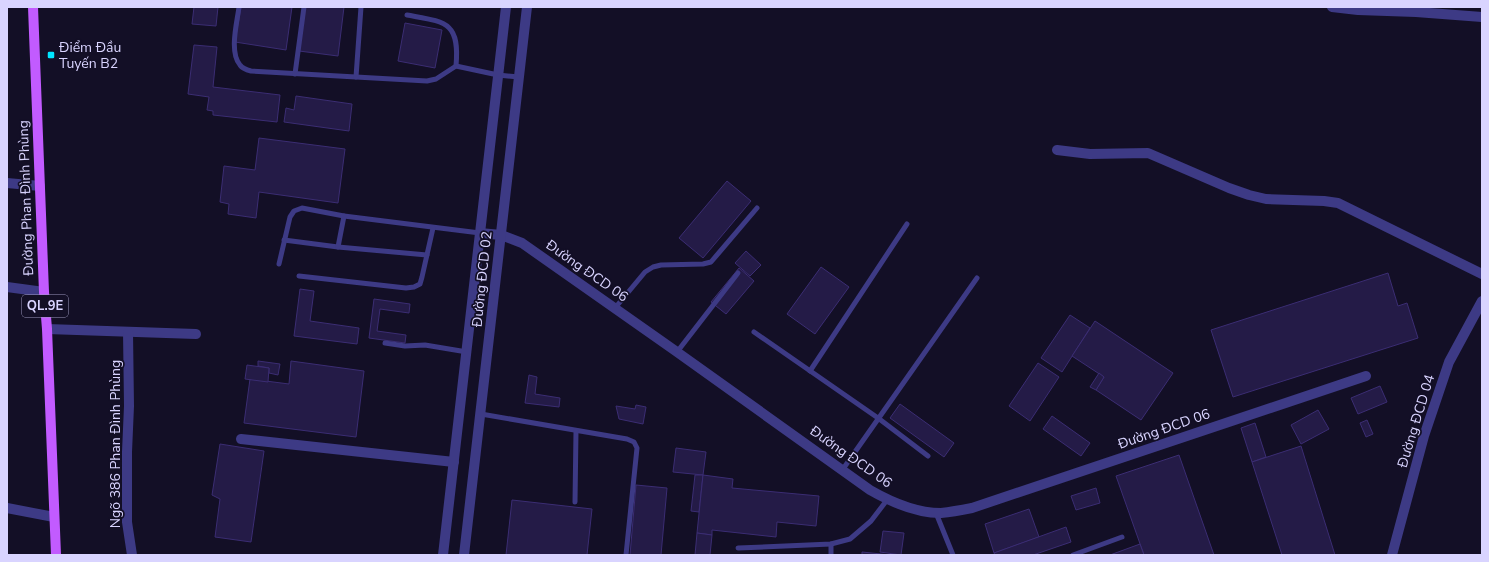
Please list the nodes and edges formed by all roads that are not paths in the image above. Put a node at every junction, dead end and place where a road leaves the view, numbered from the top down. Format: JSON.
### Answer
{"nodes":[{"id":1,"x":33,"y":7,"type":"edge"},
{"id":2,"x":239,"y":7,"type":"edge"},
{"id":3,"x":304,"y":7,"type":"edge"},
{"id":4,"x":361,"y":7,"type":"edge"},
{"id":5,"x":506,"y":7,"type":"edge"},
{"id":6,"x":527,"y":7,"type":"edge"},
{"id":7,"x":1332,"y":7,"type":"edge"},
{"id":8,"x":407,"y":16,"type":"dead end"},
{"id":9,"x":1482,"y":18,"type":"edge"},
{"id":10,"x":456,"y":66,"type":"junction"},
{"id":11,"x":295,"y":74,"type":"junction"},
{"id":12,"x":498,"y":75,"type":"junction"},
{"id":13,"x":356,"y":77,"type":"junction"},
{"id":14,"x":519,"y":77,"type":"junction"},
{"id":15,"x":1057,"y":150,"type":"dead end"},
{"id":16,"x":7,"y":183,"type":"edge"},
{"id":17,"x":40,"y":186,"type":"junction"},
{"id":18,"x":758,"y":208,"type":"dead end"},
{"id":19,"x":344,"y":216,"type":"junction"},
{"id":20,"x":907,"y":224,"type":"dead end"},
{"id":21,"x":433,"y":228,"type":"junction"},
{"id":22,"x":480,"y":233,"type":"junction"},
{"id":23,"x":501,"y":235,"type":"junction"},
{"id":24,"x":284,"y":240,"type":"junction"},
{"id":25,"x":338,"y":247,"type":"junction"},
{"id":26,"x":427,"y":255,"type":"junction"},
{"id":27,"x":279,"y":264,"type":"dead end"},
{"id":28,"x":738,"y":273,"type":"dead end"},
{"id":29,"x":1482,"y":274,"type":"edge"},
{"id":30,"x":299,"y":276,"type":"dead end"},
{"id":31,"x":977,"y":278,"type":"dead end"},
{"id":32,"x":7,"y":287,"type":"edge"},
{"id":33,"x":44,"y":292,"type":"junction"},
{"id":34,"x":1482,"y":301,"type":"edge"},
{"id":35,"x":615,"y":308,"type":"junction"},
{"id":36,"x":47,"y":329,"type":"junction"},
{"id":37,"x":128,"y":332,"type":"junction"},
{"id":38,"x":754,"y":332,"type":"dead end"},
{"id":39,"x":196,"y":334,"type":"dead end"},
{"id":40,"x":385,"y":343,"type":"dead end"},
{"id":41,"x":467,"y":352,"type":"junction"},
{"id":42,"x":677,"y":352,"type":"junction"},
{"id":43,"x":810,"y":371,"type":"junction"},
{"id":44,"x":1366,"y":376,"type":"dead end"},
{"id":45,"x":481,"y":414,"type":"junction"},
{"id":46,"x":878,"y":418,"type":"junction"},
{"id":47,"x":576,"y":431,"type":"junction"},
{"id":48,"x":241,"y":439,"type":"dead end"},
{"id":49,"x":928,"y":456,"type":"dead end"},
{"id":50,"x":454,"y":462,"type":"junction"},
{"id":51,"x":843,"y":469,"type":"junction"},
{"id":52,"x":888,"y":500,"type":"junction"},
{"id":53,"x":574,"y":502,"type":"dead end"},
{"id":54,"x":7,"y":508,"type":"edge"},
{"id":55,"x":936,"y":512,"type":"junction"},
{"id":56,"x":54,"y":517,"type":"junction"},
{"id":57,"x":1122,"y":537,"type":"dead end"},
{"id":58,"x":831,"y":544,"type":"junction"},
{"id":59,"x":738,"y":548,"type":"dead end"},
{"id":60,"x":56,"y":555,"type":"edge"},
{"id":61,"x":132,"y":555,"type":"edge"},
{"id":62,"x":443,"y":555,"type":"edge"},
{"id":63,"x":464,"y":555,"type":"edge"},
{"id":64,"x":626,"y":555,"type":"edge"},
{"id":65,"x":831,"y":555,"type":"edge"},
{"id":66,"x":953,"y":555,"type":"edge"},
{"id":67,"x":1073,"y":555,"type":"edge"},
{"id":68,"x":1392,"y":555,"type":"edge"}],
"edges":[{"from":1,"to":17,"type":"main road","name":"Đường Phan Đình Phùng","number":"QL.9E"},
{"from":2,"to":11,"type":"lane"},
{"from":3,"to":11,"type":"lane"},
{"from":4,"to":13,"type":"lane"},
{"from":5,"to":12,"type":"street","name":"Đường ĐCD 02"},
{"from":6,"to":14,"type":"street","name":"Đường ĐCD 02"},
{"from":7,"to":9,"type":"street"},
{"from":8,"to":10,"type":"lane"},
{"from":10,"to":12,"type":"lane"},
{"from":10,"to":13,"type":"lane"},
{"from":11,"to":13,"type":"lane"},
{"from":12,"to":14,"type":"lane"},
{"from":12,"to":22,"type":"street","name":"Đường ĐCD 02"},
{"from":14,"to":23,"type":"street","name":"Đường ĐCD 02"},
{"from":15,"to":29,"type":"street"},
{"from":16,"to":17,"type":"street"},
{"from":17,"to":33,"type":"main road","name":"Đường Phan Đình Phùng","number":"QL.9E"},
{"from":18,"to":35,"type":"lane"},
{"from":19,"to":21,"type":"lane"},
{"from":19,"to":24,"type":"lane"},
{"from":19,"to":25,"type":"lane"},
{"from":20,"to":43,"type":"lane"},
{"from":21,"to":22,"type":"lane"},
{"from":21,"to":26,"type":"lane"},
{"from":22,"to":23,"type":"street","name":"Đường ĐCD 06"},
{"from":22,"to":41,"type":"street","name":"Đường ĐCD 02"},
{"from":23,"to":35,"type":"street","name":"Đường ĐCD 06"},
{"from":23,"to":45,"type":"street","name":"Đường ĐCD 02"},
{"from":24,"to":25,"type":"lane"},
{"from":24,"to":27,"type":"lane"},
{"from":25,"to":26,"type":"lane"},
{"from":26,"to":30,"type":"lane"},
{"from":28,"to":42,"type":"lane"},
{"from":31,"to":46,"type":"lane"},
{"from":32,"to":33,"type":"street"},
{"from":33,"to":36,"type":"main road","name":"Đường Phan Đình Phùng","number":"QL.9E"},
{"from":34,"to":68,"type":"street","name":"Đường ĐCD 04"},
{"from":35,"to":42,"type":"street","name":"Đường ĐCD 06"},
{"from":36,"to":37,"type":"street"},
{"from":36,"to":56,"type":"main road","name":"Đường Phan Đình Phùng","number":"QL.9E"},
{"from":37,"to":39,"type":"street"},
{"from":37,"to":61,"type":"street","name":"Ngõ 386 Phan Đình Phùng"},
{"from":38,"to":43,"type":"lane"},
{"from":40,"to":41,"type":"lane"},
{"from":41,"to":50,"type":"street","name":"Đường ĐCD 02"},
{"from":42,"to":51,"type":"street","name":"Đường ĐCD 06"},
{"from":43,"to":46,"type":"lane"},
{"from":44,"to":55,"type":"street","name":"Đường ĐCD 06"},
{"from":45,"to":47,"type":"lane"},
{"from":45,"to":63,"type":"street","name":"Đường ĐCD 02"},
{"from":46,"to":49,"type":"lane"},
{"from":46,"to":51,"type":"lane"},
{"from":47,"to":53,"type":"lane"},
{"from":47,"to":64,"type":"lane"},
{"from":48,"to":50,"type":"street"},
{"from":50,"to":62,"type":"street","name":"Đường ĐCD 02"},
{"from":51,"to":52,"type":"street","name":"Đường ĐCD 06"},
{"from":52,"to":55,"type":"street","name":"Đường ĐCD 06"},
{"from":52,"to":58,"type":"lane"},
{"from":54,"to":56,"type":"street"},
{"from":55,"to":66,"type":"lane"},
{"from":56,"to":60,"type":"main road","name":"Đường Phan Đình Phùng","number":"QL.9E"},
{"from":57,"to":67,"type":"lane"},
{"from":58,"to":59,"type":"lane"},
{"from":58,"to":65,"type":"lane"}]}
